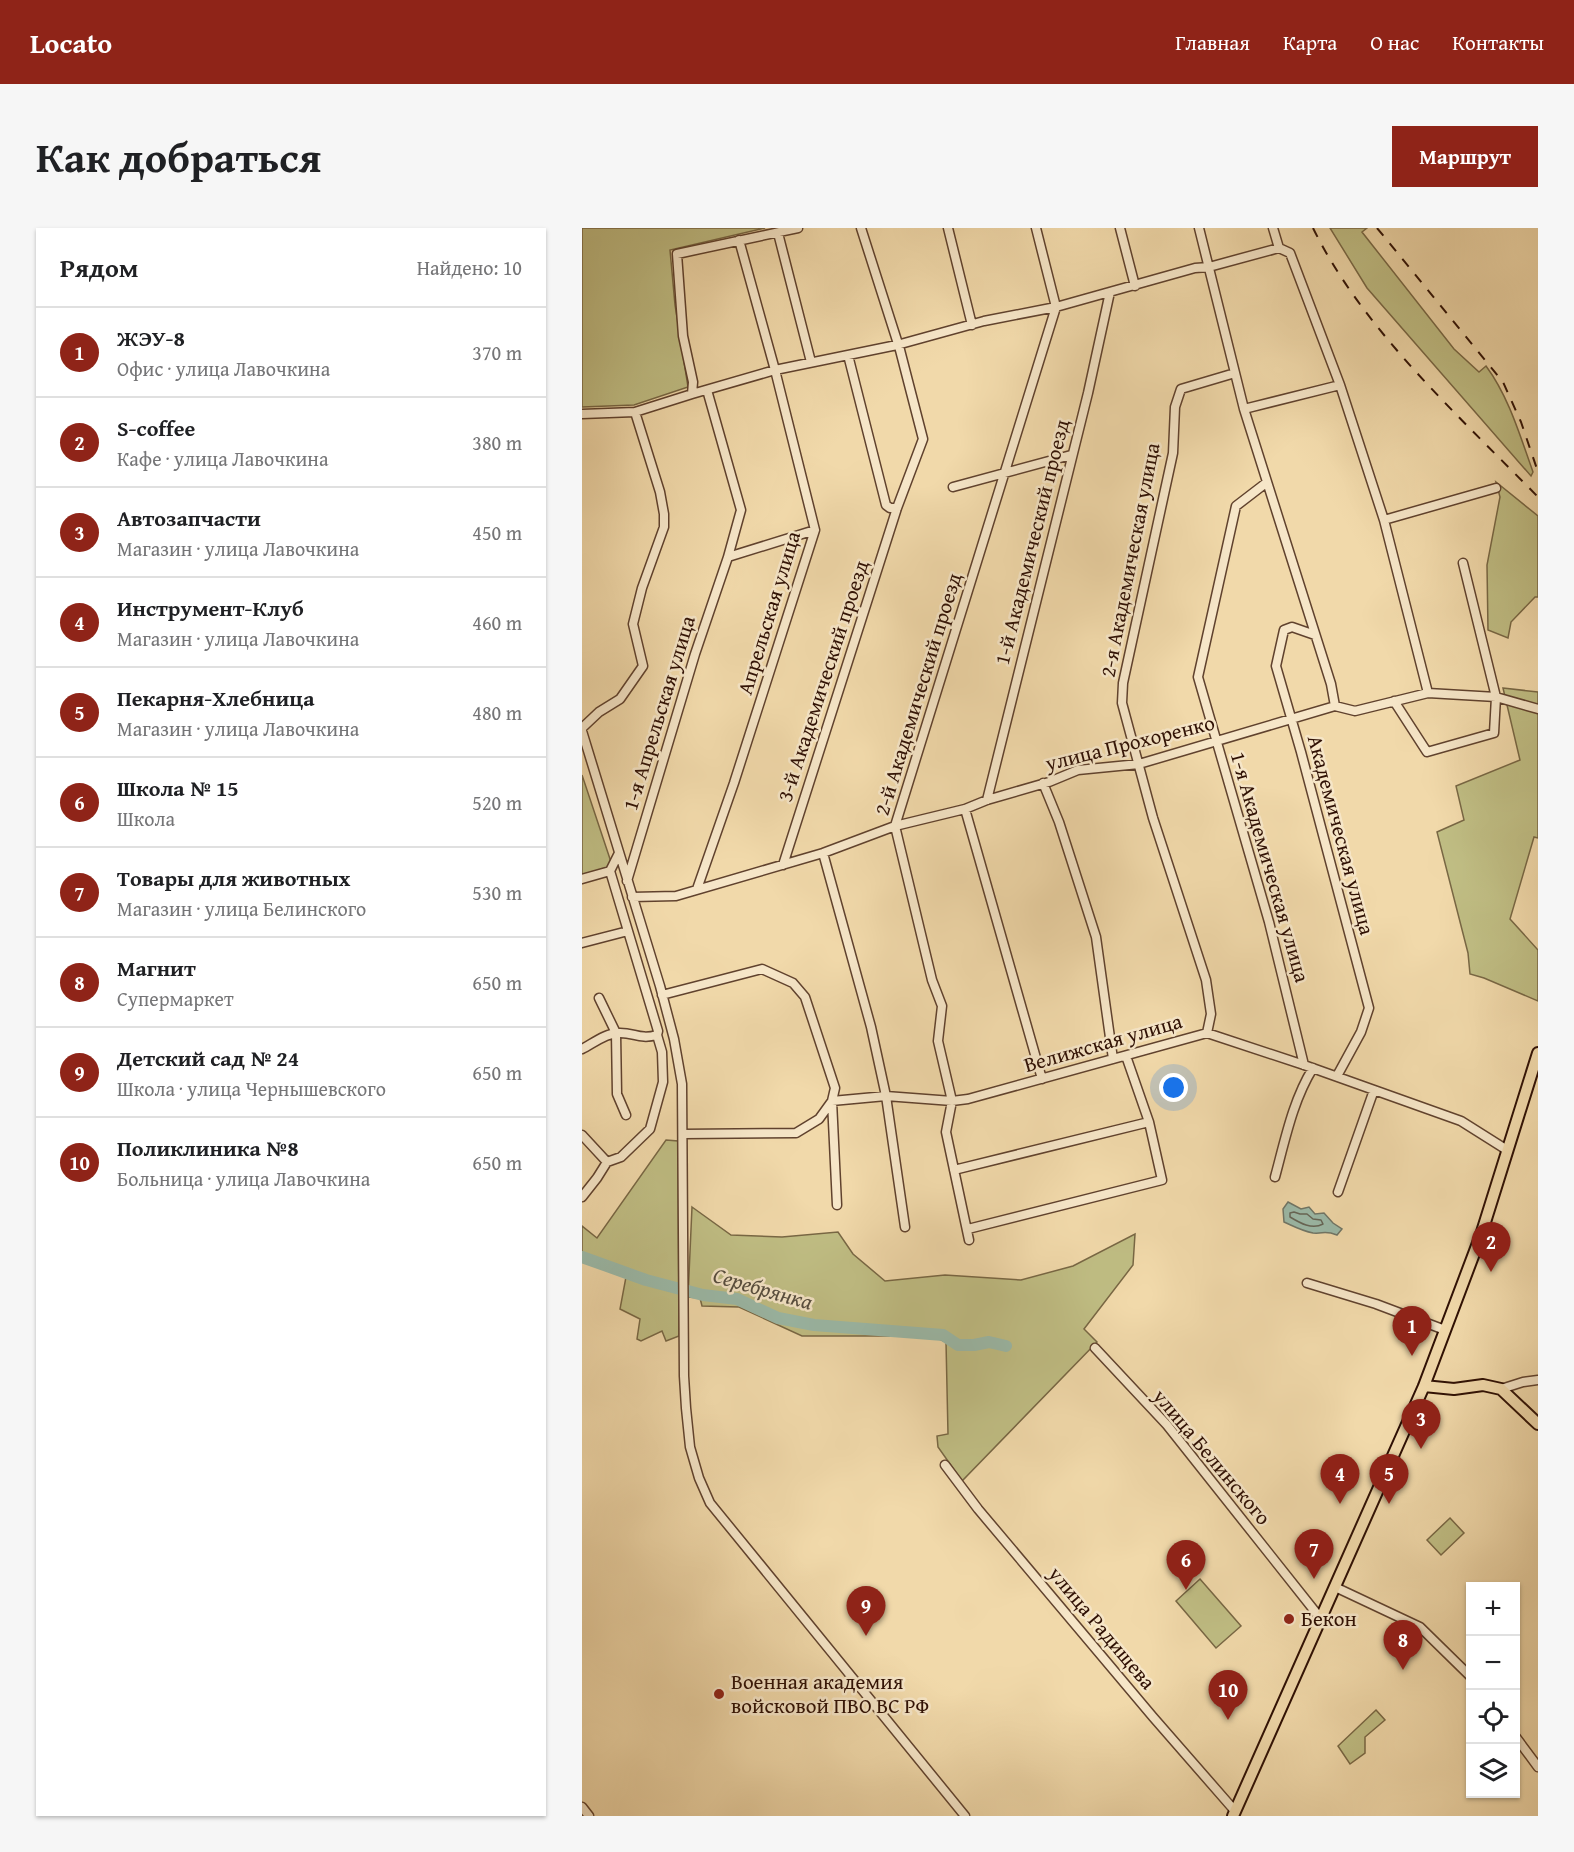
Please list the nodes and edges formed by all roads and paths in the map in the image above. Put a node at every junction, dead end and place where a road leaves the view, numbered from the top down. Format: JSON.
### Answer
{"nodes":[{"id":1,"x":798,"y":228,"type":"edge"},
{"id":2,"x":861,"y":228,"type":"edge"},
{"id":3,"x":948,"y":228,"type":"edge"},
{"id":4,"x":1036,"y":228,"type":"edge"},
{"id":5,"x":1120,"y":228,"type":"edge"},
{"id":6,"x":1199,"y":228,"type":"edge"},
{"id":7,"x":1273,"y":228,"type":"edge"},
{"id":8,"x":778,"y":233,"type":"junction"},
{"id":9,"x":739,"y":240,"type":"junction"},
{"id":10,"x":1279,"y":248,"type":"junction"},
{"id":11,"x":1209,"y":267,"type":"junction"},
{"id":12,"x":1135,"y":286,"type":"junction"},
{"id":13,"x":1110,"y":292,"type":"junction"},
{"id":14,"x":1056,"y":307,"type":"junction"},
{"id":15,"x":972,"y":325,"type":"junction"},
{"id":16,"x":897,"y":345,"type":"junction"},
{"id":17,"x":848,"y":355,"type":"junction"},
{"id":18,"x":811,"y":363,"type":"junction"},
{"id":19,"x":775,"y":370,"type":"junction"},
{"id":20,"x":1235,"y":373,"type":"junction"},
{"id":21,"x":1340,"y":385,"type":"junction"},
{"id":22,"x":706,"y":390,"type":"junction"},
{"id":23,"x":692,"y":394,"type":"junction"},
{"id":24,"x":1244,"y":409,"type":"junction"},
{"id":25,"x":635,"y":412,"type":"junction"},
{"id":26,"x":582,"y":414,"type":"edge"},
{"id":27,"x":1071,"y":455,"type":"junction"},
{"id":28,"x":1004,"y":475,"type":"junction"},
{"id":29,"x":1266,"y":483,"type":"junction"},
{"id":30,"x":952,"y":487,"type":"dead end"},
{"id":31,"x":1496,"y":488,"type":"dead end"},
{"id":32,"x":897,"y":508,"type":"junction"},
{"id":33,"x":1384,"y":520,"type":"junction"},
{"id":34,"x":815,"y":530,"type":"junction"},
{"id":35,"x":728,"y":557,"type":"junction"},
{"id":36,"x":1463,"y":564,"type":"dead end"},
{"id":37,"x":1315,"y":634,"type":"junction"},
{"id":38,"x":1428,"y":693,"type":"junction"},
{"id":39,"x":1496,"y":697,"type":"junction"},
{"id":40,"x":1394,"y":701,"type":"junction"},
{"id":41,"x":1335,"y":706,"type":"junction"},
{"id":42,"x":1538,"y":709,"type":"edge"},
{"id":43,"x":1292,"y":718,"type":"junction"},
{"id":44,"x":582,"y":730,"type":"edge"},
{"id":45,"x":1217,"y":740,"type":"junction"},
{"id":46,"x":1139,"y":764,"type":"junction"},
{"id":47,"x":1043,"y":783,"type":"junction"},
{"id":48,"x":987,"y":800,"type":"junction"},
{"id":49,"x":965,"y":809,"type":"junction"},
{"id":50,"x":895,"y":826,"type":"junction"},
{"id":51,"x":619,"y":853,"type":"junction"},
{"id":52,"x":823,"y":853,"type":"junction"},
{"id":53,"x":783,"y":865,"type":"junction"},
{"id":54,"x":610,"y":871,"type":"junction"},
{"id":55,"x":582,"y":879,"type":"edge"},
{"id":56,"x":627,"y":881,"type":"junction"},
{"id":57,"x":697,"y":889,"type":"junction"},
{"id":58,"x":632,"y":897,"type":"junction"},
{"id":59,"x":628,"y":931,"type":"junction"},
{"id":60,"x":582,"y":943,"type":"edge"},
{"id":61,"x":662,"y":995,"type":"junction"},
{"id":62,"x":599,"y":998,"type":"dead end"},
{"id":63,"x":616,"y":1033,"type":"junction"},
{"id":64,"x":1207,"y":1033,"type":"junction"},
{"id":65,"x":657,"y":1035,"type":"junction"},
{"id":66,"x":582,"y":1049,"type":"edge"},
{"id":67,"x":1538,"y":1053,"type":"edge"},
{"id":68,"x":1126,"y":1056,"type":"junction"},
{"id":69,"x":1113,"y":1059,"type":"junction"},
{"id":70,"x":1304,"y":1065,"type":"junction"},
{"id":71,"x":1313,"y":1068,"type":"junction"},
{"id":72,"x":1337,"y":1076,"type":"junction"},
{"id":73,"x":1042,"y":1079,"type":"junction"},
{"id":74,"x":1374,"y":1090,"type":"junction"},
{"id":75,"x":886,"y":1096,"type":"junction"},
{"id":76,"x":832,"y":1101,"type":"junction"},
{"id":77,"x":952,"y":1101,"type":"junction"},
{"id":78,"x":626,"y":1115,"type":"dead end"},
{"id":79,"x":1149,"y":1122,"type":"junction"},
{"id":80,"x":682,"y":1134,"type":"junction"},
{"id":81,"x":582,"y":1135,"type":"edge"},
{"id":82,"x":1507,"y":1150,"type":"junction"},
{"id":83,"x":607,"y":1162,"type":"junction"},
{"id":84,"x":954,"y":1170,"type":"junction"},
{"id":85,"x":1275,"y":1177,"type":"dead end"},
{"id":86,"x":1338,"y":1192,"type":"dead end"},
{"id":87,"x":582,"y":1197,"type":"edge"},
{"id":88,"x":837,"y":1205,"type":"dead end"},
{"id":89,"x":905,"y":1227,"type":"dead end"},
{"id":90,"x":968,"y":1229,"type":"junction"},
{"id":91,"x":969,"y":1240,"type":"dead end"},
{"id":92,"x":1307,"y":1283,"type":"dead end"},
{"id":93,"x":1445,"y":1330,"type":"junction"},
{"id":94,"x":1095,"y":1348,"type":"dead end"},
{"id":95,"x":1538,"y":1380,"type":"edge"},
{"id":96,"x":1424,"y":1386,"type":"junction"},
{"id":97,"x":1501,"y":1389,"type":"junction"},
{"id":98,"x":1538,"y":1424,"type":"edge"},
{"id":99,"x":945,"y":1465,"type":"dead end"},
{"id":100,"x":1335,"y":1587,"type":"junction"},
{"id":101,"x":1321,"y":1619,"type":"junction"},
{"id":102,"x":1466,"y":1672,"type":"edge"},
{"id":103,"x":1520,"y":1743,"type":"edge"},
{"id":104,"x":1538,"y":1767,"type":"edge"},
{"id":105,"x":582,"y":1807,"type":"edge"},
{"id":106,"x":1234,"y":1814,"type":"edge"},
{"id":107,"x":589,"y":1816,"type":"edge"},
{"id":108,"x":965,"y":1816,"type":"edge"}],
"edges":[{"from":1,"to":8,"type":"street"},
{"from":2,"to":16,"type":"street","name":"3-й Академический проезд"},
{"from":3,"to":15,"type":"street"},
{"from":4,"to":14,"type":"street"},
{"from":5,"to":12,"type":"street"},
{"from":6,"to":11,"type":"street","name":"Академическая улица"},
{"from":7,"to":10,"type":"street"},
{"from":8,"to":9,"type":"street"},
{"from":8,"to":18,"type":"street"},
{"from":9,"to":19,"type":"street","name":"Апрельская улица"},
{"from":9,"to":23,"type":"street"},
{"from":10,"to":11,"type":"street"},
{"from":10,"to":21,"type":"street"},
{"from":11,"to":12,"type":"street"},
{"from":11,"to":20,"type":"street","name":"Академическая улица"},
{"from":12,"to":13,"type":"street"},
{"from":13,"to":14,"type":"street"},
{"from":13,"to":27,"type":"street","name":"1-й Академический проезд"},
{"from":14,"to":15,"type":"street"},
{"from":14,"to":28,"type":"street","name":"2-й Академический проезд"},
{"from":15,"to":16,"type":"street"},
{"from":16,"to":17,"type":"street"},
{"from":16,"to":32,"type":"street","name":"3-й Академический проезд"},
{"from":17,"to":18,"type":"street"},
{"from":17,"to":32,"type":"street"},
{"from":18,"to":19,"type":"street"},
{"from":19,"to":22,"type":"street"},
{"from":19,"to":34,"type":"street","name":"Апрельская улица"},
{"from":20,"to":24,"type":"street","name":"Академическая улица"},
{"from":20,"to":46,"type":"street","name":"2-я Академическая улица"},
{"from":21,"to":24,"type":"street"},
{"from":21,"to":33,"type":"street"},
{"from":22,"to":23,"type":"street"},
{"from":22,"to":35,"type":"street","name":"1-я Апрельская улица"},
{"from":23,"to":25,"type":"street"},
{"from":24,"to":29,"type":"street","name":"Академическая улица"},
{"from":25,"to":26,"type":"street"},
{"from":25,"to":44,"type":"street"},
{"from":27,"to":28,"type":"street"},
{"from":27,"to":48,"type":"street","name":"1-й Академический проезд"},
{"from":28,"to":30,"type":"street"},
{"from":28,"to":50,"type":"street","name":"2-й Академический проезд"},
{"from":29,"to":37,"type":"street","name":"Академическая улица"},
{"from":29,"to":45,"type":"street","name":"1-я Академическая улица"},
{"from":31,"to":33,"type":"street"},
{"from":32,"to":53,"type":"street","name":"3-й Академический проезд"},
{"from":33,"to":38,"type":"street"},
{"from":34,"to":35,"type":"street"},
{"from":34,"to":57,"type":"street","name":"Апрельская улица"},
{"from":35,"to":56,"type":"street","name":"1-я Апрельская улица"},
{"from":36,"to":39,"type":"street"},
{"from":37,"to":41,"type":"street","name":"Академическая улица"},
{"from":37,"to":43,"type":"street","name":"Академическая улица"},
{"from":38,"to":39,"type":"street","name":"улица Прохоренко"},
{"from":38,"to":40,"type":"street","name":"улица Прохоренко"},
{"from":39,"to":40,"type":"street"},
{"from":39,"to":42,"type":"street","name":"улица Прохоренко"},
{"from":40,"to":41,"type":"street","name":"улица Прохоренко"},
{"from":41,"to":43,"type":"street","name":"улица Прохоренко"},
{"from":43,"to":45,"type":"street","name":"улица Прохоренко"},
{"from":43,"to":72,"type":"street","name":"Академическая улица"},
{"from":44,"to":51,"type":"street"},
{"from":45,"to":46,"type":"street","name":"улица Прохоренко"},
{"from":45,"to":70,"type":"street","name":"1-я Академическая улица"},
{"from":46,"to":47,"type":"street","name":"улица Прохоренко"},
{"from":46,"to":64,"type":"street","name":"2-я Академическая улица"},
{"from":47,"to":48,"type":"street","name":"улица Прохоренко"},
{"from":47,"to":69,"type":"street"},
{"from":48,"to":49,"type":"street","name":"улица Прохоренко"},
{"from":49,"to":50,"type":"street","name":"улица Прохоренко"},
{"from":49,"to":73,"type":"street"},
{"from":50,"to":52,"type":"street","name":"улица Прохоренко"},
{"from":50,"to":77,"type":"street","name":"2-й Академический проезд"},
{"from":51,"to":54,"type":"street"},
{"from":51,"to":56,"type":"street"},
{"from":52,"to":53,"type":"street","name":"улица Прохоренко"},
{"from":52,"to":75,"type":"street"},
{"from":53,"to":57,"type":"street","name":"улица Прохоренко"},
{"from":54,"to":55,"type":"street"},
{"from":54,"to":59,"type":"street"},
{"from":56,"to":58,"type":"street"},
{"from":57,"to":58,"type":"street","name":"улица Прохоренко"},
{"from":58,"to":61,"type":"street"},
{"from":59,"to":60,"type":"street"},
{"from":59,"to":65,"type":"street"},
{"from":61,"to":76,"type":"street"},
{"from":61,"to":80,"type":"street"},
{"from":62,"to":63,"type":"street"},
{"from":63,"to":65,"type":"street"},
{"from":63,"to":66,"type":"street"},
{"from":63,"to":78,"type":"street"},
{"from":64,"to":68,"type":"street","name":"Велижская улица"},
{"from":64,"to":70,"type":"street","name":"Велижская улица"},
{"from":65,"to":83,"type":"street"},
{"from":67,"to":82,"type":"main road"},
{"from":68,"to":69,"type":"street","name":"Велижская улица"},
{"from":68,"to":79,"type":"street"},
{"from":69,"to":73,"type":"street","name":"Велижская улица"},
{"from":70,"to":71,"type":"street","name":"Велижская улица"},
{"from":71,"to":72,"type":"street","name":"Велижская улица"},
{"from":71,"to":85,"type":"street"},
{"from":72,"to":74,"type":"street","name":"Велижская улица"},
{"from":73,"to":77,"type":"street","name":"Велижская улица"},
{"from":74,"to":82,"type":"street","name":"Велижская улица"},
{"from":74,"to":86,"type":"street"},
{"from":75,"to":76,"type":"street","name":"Велижская улица"},
{"from":75,"to":77,"type":"street","name":"Велижская улица"},
{"from":75,"to":89,"type":"street"},
{"from":76,"to":80,"type":"street"},
{"from":76,"to":88,"type":"street"},
{"from":77,"to":84,"type":"street"},
{"from":79,"to":84,"type":"street"},
{"from":79,"to":90,"type":"street"},
{"from":80,"to":108,"type":"street"},
{"from":81,"to":83,"type":"street"},
{"from":82,"to":93,"type":"main road"},
{"from":83,"to":87,"type":"street"},
{"from":84,"to":90,"type":"street"},
{"from":90,"to":91,"type":"street"},
{"from":92,"to":93,"type":"street"},
{"from":93,"to":96,"type":"main road"},
{"from":94,"to":101,"type":"street","name":"улица Белинского"},
{"from":95,"to":97,"type":"street"},
{"from":96,"to":97,"type":"main road"},
{"from":96,"to":100,"type":"main road"},
{"from":97,"to":98,"type":"main road"},
{"from":99,"to":106,"type":"street","name":"улица Радищева"},
{"from":100,"to":101,"type":"main road"},
{"from":100,"to":102,"type":"street"},
{"from":101,"to":106,"type":"main road"},
{"from":103,"to":104,"type":"street"},
{"from":105,"to":107,"type":"street"}]}
